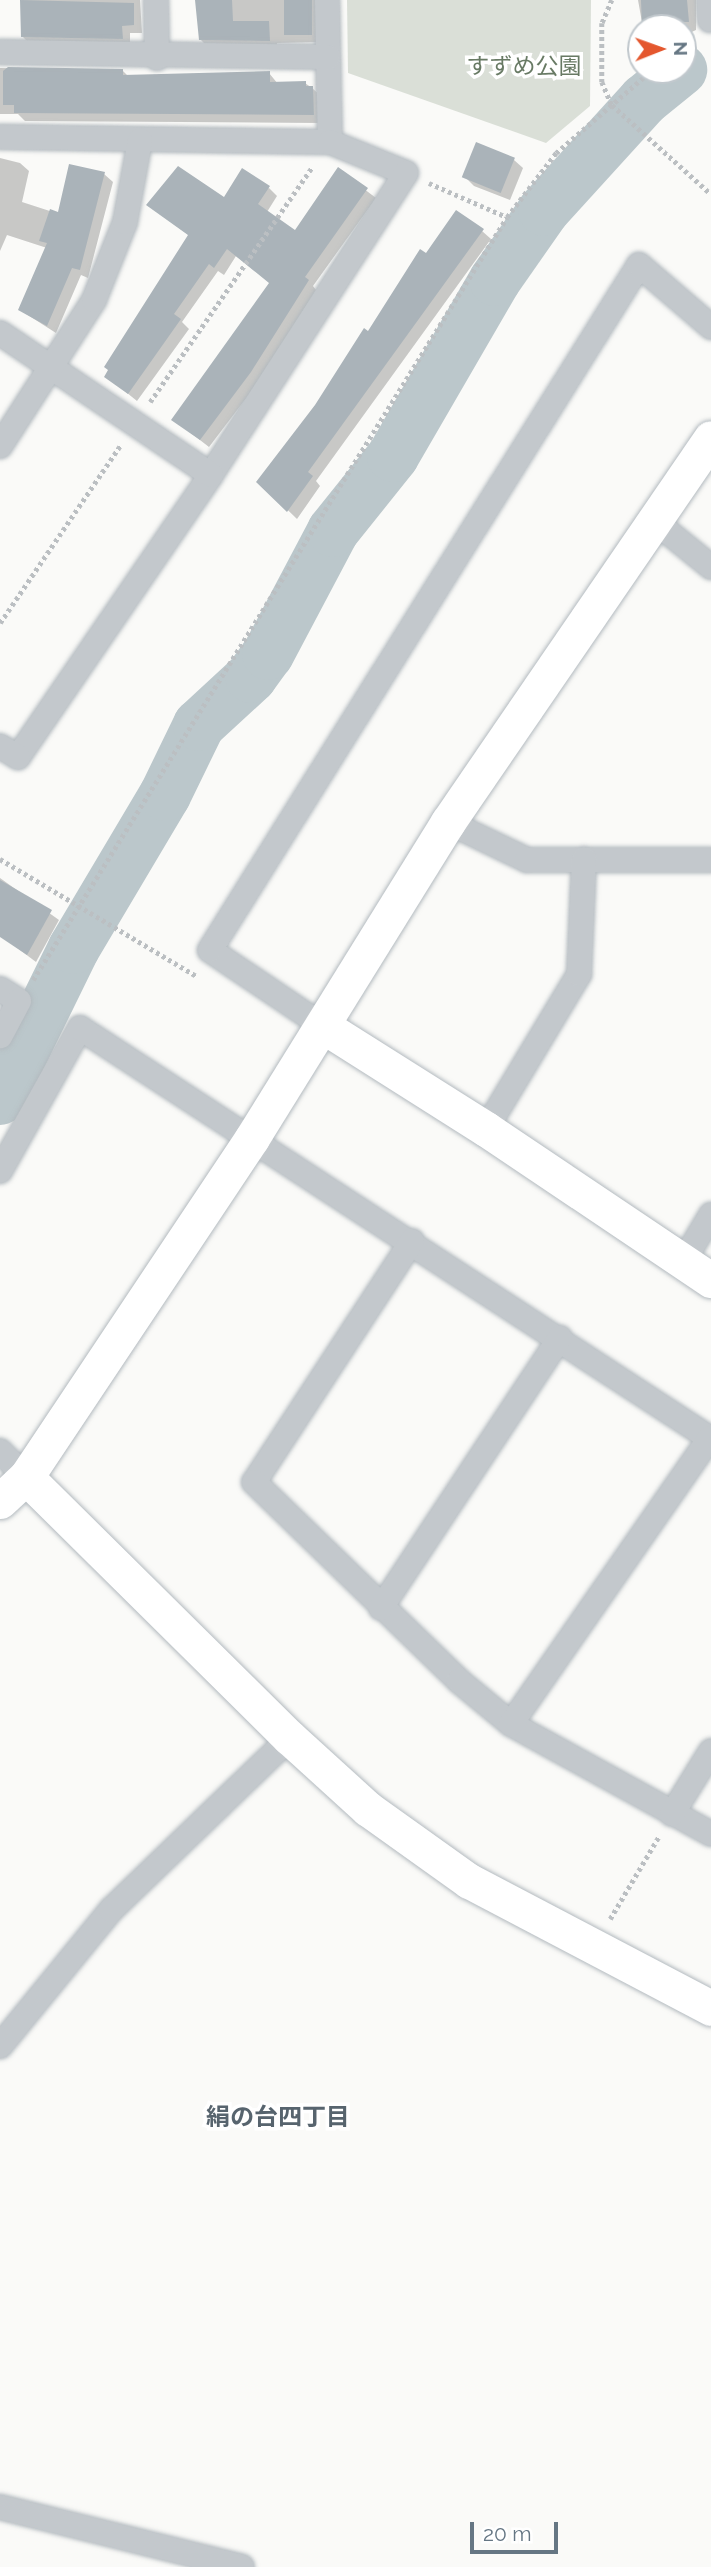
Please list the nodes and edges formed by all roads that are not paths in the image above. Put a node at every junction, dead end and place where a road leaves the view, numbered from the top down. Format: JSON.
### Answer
{"nodes":[{"id":1,"x":156,"y":0,"type":"edge"},
{"id":2,"x":327,"y":0,"type":"edge"},
{"id":3,"x":709,"y":0,"type":"edge"},
{"id":4,"x":711,"y":19,"type":"edge"},
{"id":5,"x":0,"y":52,"type":"edge"},
{"id":6,"x":328,"y":57,"type":"junction"},
{"id":7,"x":157,"y":58,"type":"junction"},
{"id":8,"x":0,"y":136,"type":"edge"},
{"id":9,"x":140,"y":140,"type":"junction"},
{"id":10,"x":330,"y":142,"type":"junction"},
{"id":11,"x":711,"y":327,"type":"edge"},
{"id":12,"x":0,"y":333,"type":"edge"},
{"id":13,"x":54,"y":367,"type":"junction"},
{"id":14,"x":711,"y":438,"type":"edge"},
{"id":15,"x":0,"y":446,"type":"edge"},
{"id":16,"x":211,"y":475,"type":"junction"},
{"id":17,"x":652,"y":519,"type":"junction"},
{"id":18,"x":711,"y":567,"type":"edge"},
{"id":19,"x":0,"y":746,"type":"edge"},
{"id":20,"x":448,"y":822,"type":"junction"},
{"id":21,"x":584,"y":859,"type":"junction"},
{"id":22,"x":711,"y":860,"type":"edge"},
{"id":23,"x":10,"y":995,"type":"edge"},
{"id":24,"x":323,"y":1026,"type":"junction"},
{"id":25,"x":0,"y":1037,"type":"edge"},
{"id":26,"x":486,"y":1129,"type":"junction"},
{"id":27,"x":252,"y":1138,"type":"junction"},
{"id":28,"x":0,"y":1171,"type":"edge"},
{"id":29,"x":711,"y":1214,"type":"edge"},
{"id":30,"x":412,"y":1241,"type":"junction"},
{"id":31,"x":697,"y":1271,"type":"edge"},
{"id":32,"x":560,"y":1338,"type":"junction"},
{"id":33,"x":710,"y":1438,"type":"edge"},
{"id":34,"x":0,"y":1451,"type":"edge"},
{"id":35,"x":26,"y":1477,"type":"junction"},
{"id":36,"x":0,"y":1501,"type":"edge"},
{"id":37,"x":381,"y":1608,"type":"junction"},
{"id":38,"x":511,"y":1724,"type":"junction"},
{"id":39,"x":290,"y":1738,"type":"junction"},
{"id":40,"x":711,"y":1751,"type":"edge"},
{"id":41,"x":672,"y":1814,"type":"junction"},
{"id":42,"x":711,"y":1834,"type":"edge"},
{"id":43,"x":711,"y":2008,"type":"edge"},
{"id":44,"x":0,"y":2046,"type":"edge"},
{"id":45,"x":0,"y":2507,"type":"edge"},
{"id":46,"x":242,"y":2567,"type":"edge"}],
"edges":[{"from":1,"to":7,"type":"street"},
{"from":2,"to":6,"type":"street"},
{"from":3,"to":4,"type":"street"},
{"from":5,"to":7,"type":"street"},
{"from":6,"to":7,"type":"street"},
{"from":6,"to":10,"type":"street"},
{"from":8,"to":9,"type":"street"},
{"from":9,"to":10,"type":"street"},
{"from":9,"to":13,"type":"street"},
{"from":10,"to":16,"type":"street"},
{"from":11,"to":24,"type":"street"},
{"from":12,"to":13,"type":"street"},
{"from":13,"to":15,"type":"street"},
{"from":13,"to":16,"type":"street"},
{"from":14,"to":17,"type":"street"},
{"from":16,"to":19,"type":"street"},
{"from":17,"to":18,"type":"street"},
{"from":17,"to":20,"type":"street"},
{"from":20,"to":21,"type":"street"},
{"from":20,"to":24,"type":"street"},
{"from":21,"to":22,"type":"street"},
{"from":21,"to":26,"type":"street"},
{"from":23,"to":25,"type":"street"},
{"from":24,"to":26,"type":"street"},
{"from":24,"to":27,"type":"street"},
{"from":26,"to":31,"type":"street"},
{"from":27,"to":28,"type":"street"},
{"from":27,"to":30,"type":"street"},
{"from":27,"to":35,"type":"street"},
{"from":29,"to":31,"type":"street"},
{"from":30,"to":32,"type":"street"},
{"from":30,"to":37,"type":"street"},
{"from":32,"to":33,"type":"street"},
{"from":32,"to":37,"type":"street"},
{"from":33,"to":38,"type":"street"},
{"from":34,"to":35,"type":"street"},
{"from":35,"to":36,"type":"street"},
{"from":35,"to":39,"type":"street"},
{"from":37,"to":38,"type":"street"},
{"from":38,"to":41,"type":"street"},
{"from":39,"to":43,"type":"street"},
{"from":39,"to":44,"type":"street"},
{"from":40,"to":41,"type":"street"},
{"from":41,"to":42,"type":"street"},
{"from":45,"to":46,"type":"street"}]}
